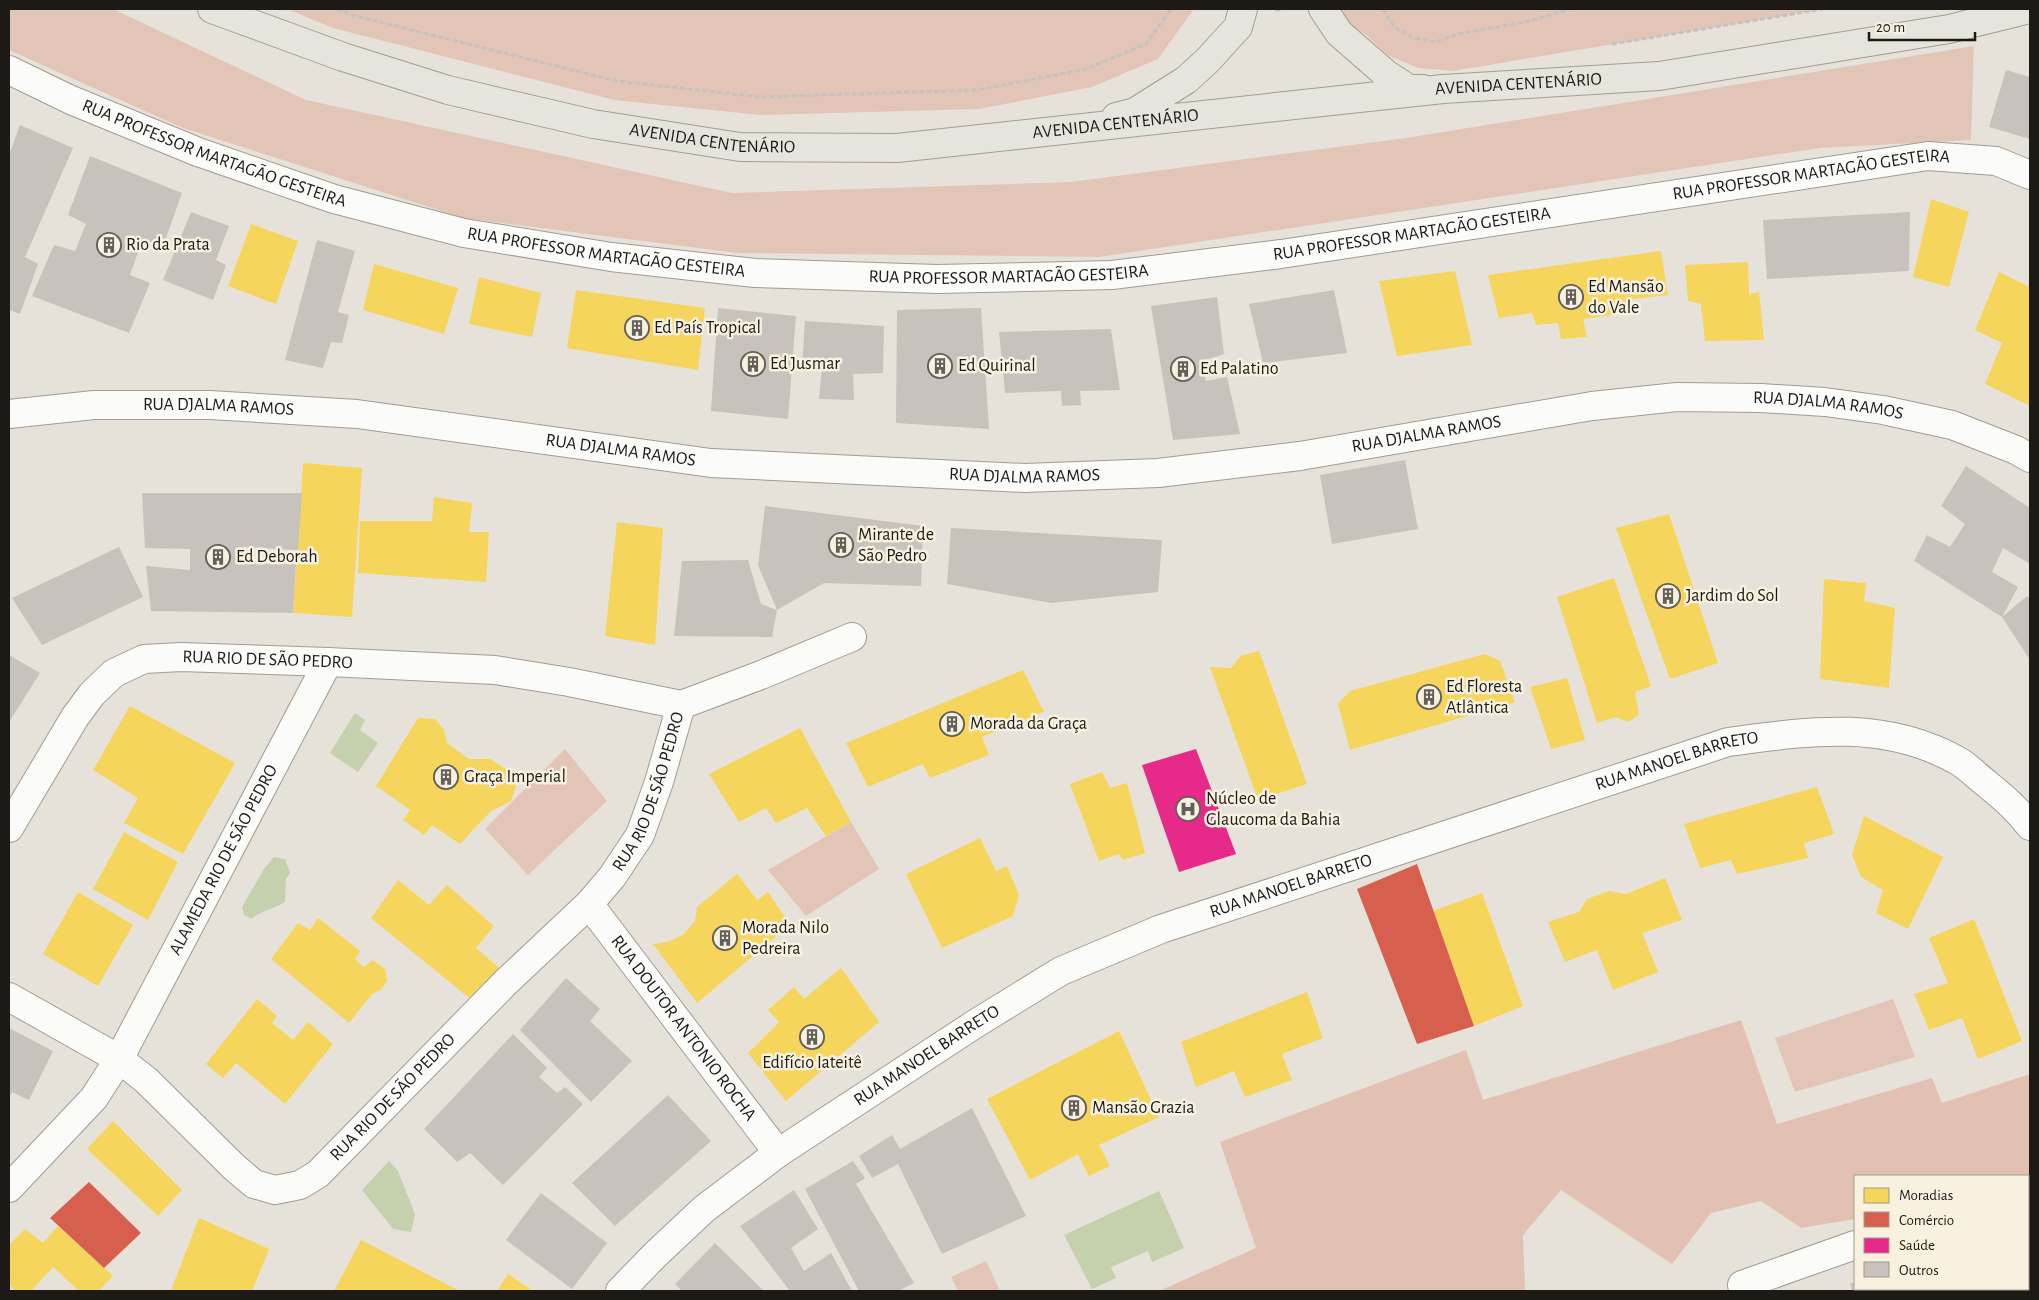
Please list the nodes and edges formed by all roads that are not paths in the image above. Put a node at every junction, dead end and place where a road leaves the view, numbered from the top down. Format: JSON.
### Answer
{"nodes":[{"id":1,"x":212,"y":9,"type":"edge"},
{"id":2,"x":1243,"y":9,"type":"edge"},
{"id":3,"x":1323,"y":9,"type":"edge"},
{"id":4,"x":2029,"y":10,"type":"edge"},
{"id":5,"x":9,"y":70,"type":"edge"},
{"id":6,"x":1443,"y":90,"type":"junction"},
{"id":7,"x":1062,"y":132,"type":"junction"},
{"id":8,"x":2030,"y":175,"type":"edge"},
{"id":9,"x":9,"y":414,"type":"edge"},
{"id":10,"x":2030,"y":458,"type":"edge"},
{"id":11,"x":852,"y":637,"type":"dead end"},
{"id":12,"x":328,"y":662,"type":"junction"},
{"id":13,"x":681,"y":705,"type":"junction"},
{"id":14,"x":2030,"y":826,"type":"edge"},
{"id":15,"x":9,"y":828,"type":"edge"},
{"id":16,"x":589,"y":904,"type":"junction"},
{"id":17,"x":9,"y":998,"type":"edge"},
{"id":18,"x":119,"y":1060,"type":"junction"},
{"id":19,"x":778,"y":1153,"type":"junction"},
{"id":20,"x":9,"y":1188,"type":"edge"},
{"id":21,"x":1854,"y":1245,"type":"edge"},
{"id":22,"x":1742,"y":1285,"type":"dead end"},
{"id":23,"x":620,"y":1291,"type":"edge"}],
"edges":[{"from":1,"to":7,"type":"main road","name":"AVENIDA CENTENÁRIO"},
{"from":2,"to":7,"type":"main road"},
{"from":3,"to":6,"type":"main road"},
{"from":4,"to":6,"type":"main road","name":"AVENIDA CENTENÁRIO"},
{"from":5,"to":8,"type":"street","name":"RUA PROFESSOR MARTAGÃO GESTEIRA"},
{"from":6,"to":7,"type":"main road","name":"AVENIDA CENTENÁRIO"},
{"from":9,"to":10,"type":"street","name":"RUA DJALMA RAMOS"},
{"from":11,"to":13,"type":"street"},
{"from":12,"to":13,"type":"street","name":"RUA RIO DE SÃO PEDRO"},
{"from":12,"to":15,"type":"street","name":"RUA RIO DE SÃO PEDRO"},
{"from":12,"to":18,"type":"street","name":"ALAMEDA RIO DE SÃO PEDRO"},
{"from":13,"to":16,"type":"street","name":"RUA RIO DE SÃO PEDRO"},
{"from":14,"to":19,"type":"street","name":"RUA MANOEL BARRETO"},
{"from":16,"to":18,"type":"street","name":"RUA RIO DE SÃO PEDRO"},
{"from":16,"to":19,"type":"street","name":"RUA DOUTOR ANTONIO ROCHA"},
{"from":17,"to":18,"type":"street","name":"RUA RIO DE SÃO PEDRO"},
{"from":18,"to":20,"type":"street"},
{"from":19,"to":23,"type":"street","name":"RUA MANOEL BARRETO"},
{"from":21,"to":22,"type":"street"}]}
